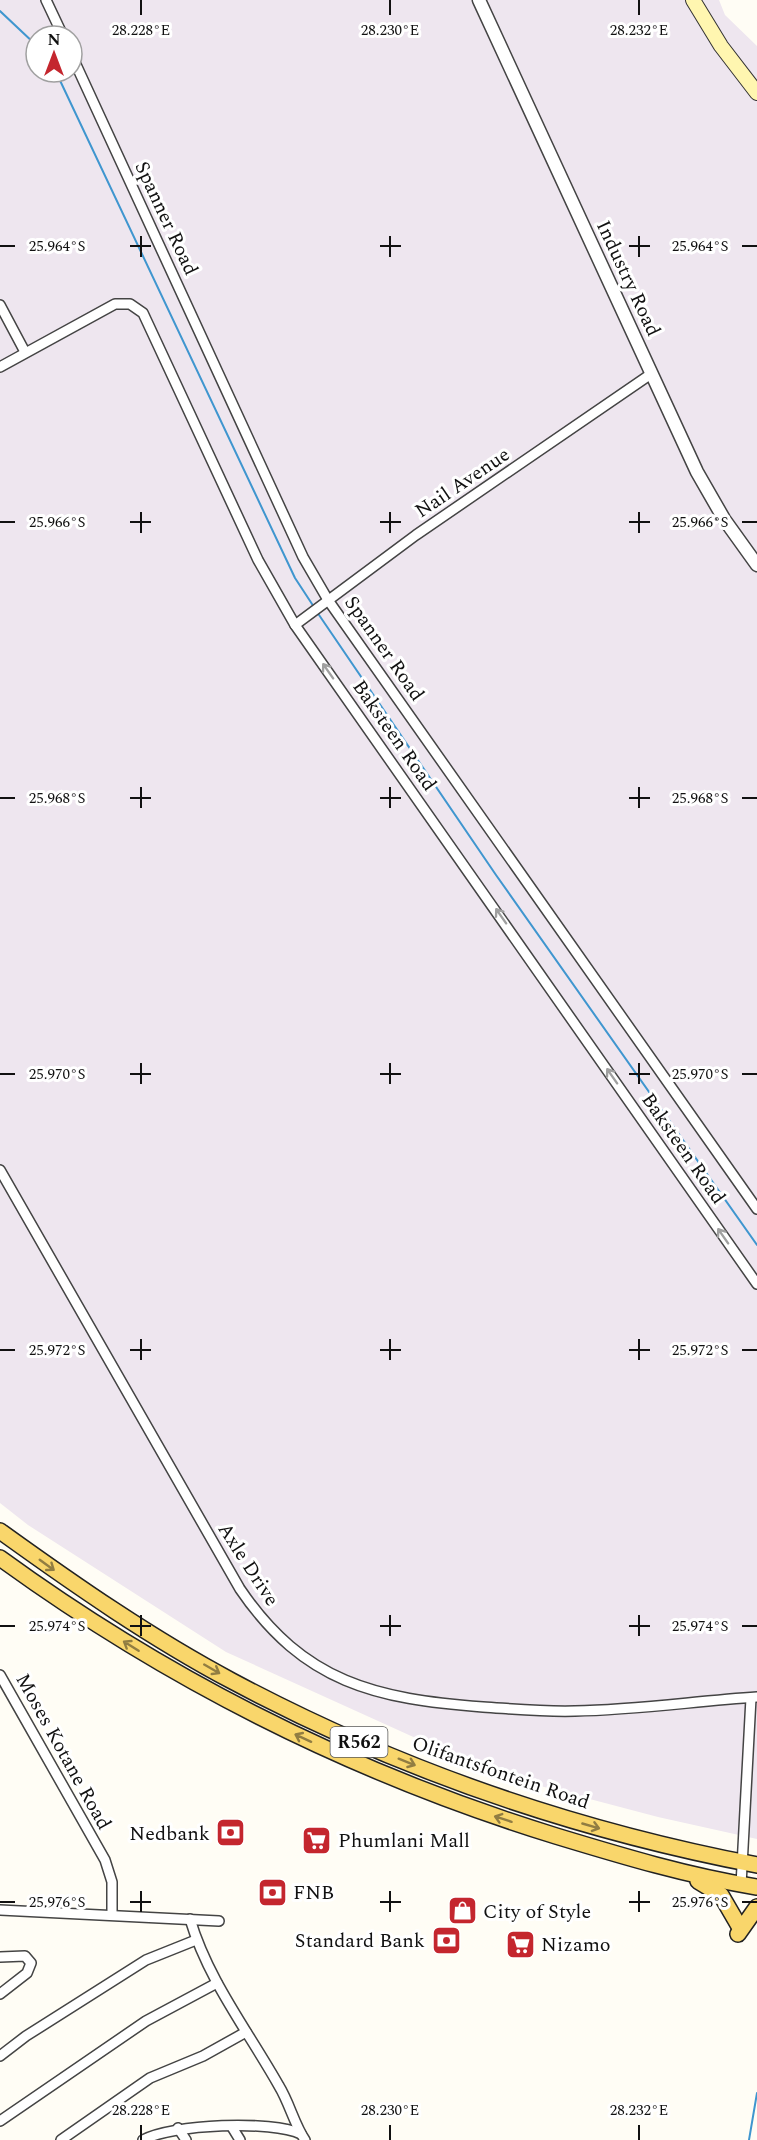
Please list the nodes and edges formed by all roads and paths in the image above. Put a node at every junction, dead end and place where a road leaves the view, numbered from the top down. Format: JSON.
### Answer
{"nodes":[{"id":1,"x":46,"y":0,"type":"edge"},
{"id":2,"x":479,"y":0,"type":"edge"},
{"id":3,"x":693,"y":0,"type":"edge"},
{"id":4,"x":57,"y":24,"type":"edge"},
{"id":5,"x":84,"y":82,"type":"edge"},
{"id":6,"x":757,"y":93,"type":"edge"},
{"id":7,"x":0,"y":305,"type":"edge"},
{"id":8,"x":25,"y":352,"type":"junction"},
{"id":9,"x":0,"y":367,"type":"edge"},
{"id":10,"x":651,"y":374,"type":"junction"},
{"id":11,"x":757,"y":565,"type":"edge"},
{"id":12,"x":328,"y":600,"type":"junction"},
{"id":13,"x":295,"y":625,"type":"junction"},
{"id":14,"x":0,"y":1170,"type":"edge"},
{"id":15,"x":757,"y":1209,"type":"edge"},
{"id":16,"x":757,"y":1284,"type":"edge"},
{"id":17,"x":0,"y":1531,"type":"edge"},
{"id":18,"x":0,"y":1558,"type":"edge"},
{"id":19,"x":0,"y":1675,"type":"edge"},
{"id":20,"x":754,"y":1697,"type":"edge"},
{"id":21,"x":741,"y":1862,"type":"junction"},
{"id":22,"x":757,"y":1865,"type":"edge"},
{"id":23,"x":664,"y":1868,"type":"junction"},
{"id":24,"x":741,"y":1885,"type":"junction"},
{"id":25,"x":757,"y":1887,"type":"edge"},
{"id":26,"x":757,"y":1907,"type":"edge"},
{"id":27,"x":0,"y":1910,"type":"edge"},
{"id":28,"x":112,"y":1914,"type":"junction"},
{"id":29,"x":190,"y":1919,"type":"junction"},
{"id":30,"x":219,"y":1921,"type":"dead end"},
{"id":31,"x":196,"y":1940,"type":"junction"},
{"id":32,"x":0,"y":1958,"type":"edge"},
{"id":33,"x":217,"y":1983,"type":"junction"},
{"id":34,"x":0,"y":1994,"type":"edge"},
{"id":35,"x":246,"y":2032,"type":"junction"},
{"id":36,"x":0,"y":2056,"type":"edge"},
{"id":37,"x":0,"y":2121,"type":"edge"},
{"id":38,"x":232,"y":2127,"type":"junction"},
{"id":39,"x":178,"y":2128,"type":"junction"},
{"id":40,"x":303,"y":2137,"type":"edge"},
{"id":41,"x":61,"y":2140,"type":"edge"},
{"id":42,"x":142,"y":2140,"type":"edge"},
{"id":43,"x":186,"y":2140,"type":"edge"},
{"id":44,"x":240,"y":2140,"type":"edge"}],
"edges":[{"from":1,"to":4,"type":"street"},
{"from":2,"to":10,"type":"street","name":"Industry Road"},
{"from":3,"to":6,"type":"main road"},
{"from":5,"to":12,"type":"street","name":"Spanner Road"},
{"from":7,"to":8,"type":"street"},
{"from":8,"to":9,"type":"street","name":"Baksteen Road"},
{"from":8,"to":13,"type":"street","name":"Baksteen Road"},
{"from":10,"to":11,"type":"street","name":"Industry Road"},
{"from":10,"to":12,"type":"street","name":"Nail Avenue"},
{"from":12,"to":13,"type":"street","name":"Nail Avenue"},
{"from":12,"to":15,"type":"street","name":"Spanner Road"},
{"from":16,"to":13,"type":"street","name":"Baksteen Road","one_way":true},
{"from":14,"to":20,"type":"street","name":"Axle Drive"},
{"from":17,"to":21,"type":"main road","name":"Olifantsfontein Road","number":"R562","one_way":true},
{"from":23,"to":18,"type":"main road","number":"R562","one_way":true},
{"from":19,"to":28,"type":"street","name":"Moses Kotane Road"},
{"from":20,"to":21,"type":"street"},
{"from":21,"to":22,"type":"main road","name":"Olifantsfontein Road","number":"R562"},
{"from":21,"to":24,"type":"street"},
{"from":23,"to":24,"type":"main road","number":"R562"},
{"from":23,"to":26,"type":"main road"},
{"from":24,"to":25,"type":"main road","number":"R562"},
{"from":27,"to":28,"type":"street"},
{"from":28,"to":29,"type":"street"},
{"from":29,"to":30,"type":"street"},
{"from":29,"to":31,"type":"street"},
{"from":31,"to":33,"type":"street"},
{"from":31,"to":36,"type":"street"},
{"from":32,"to":34,"type":"street"},
{"from":33,"to":35,"type":"street"},
{"from":33,"to":37,"type":"street"},
{"from":35,"to":40,"type":"street"},
{"from":35,"to":41,"type":"street"},
{"from":38,"to":39,"type":"street"},
{"from":38,"to":40,"type":"street"},
{"from":38,"to":44,"type":"street"},
{"from":39,"to":42,"type":"street"},
{"from":39,"to":43,"type":"street"}]}
